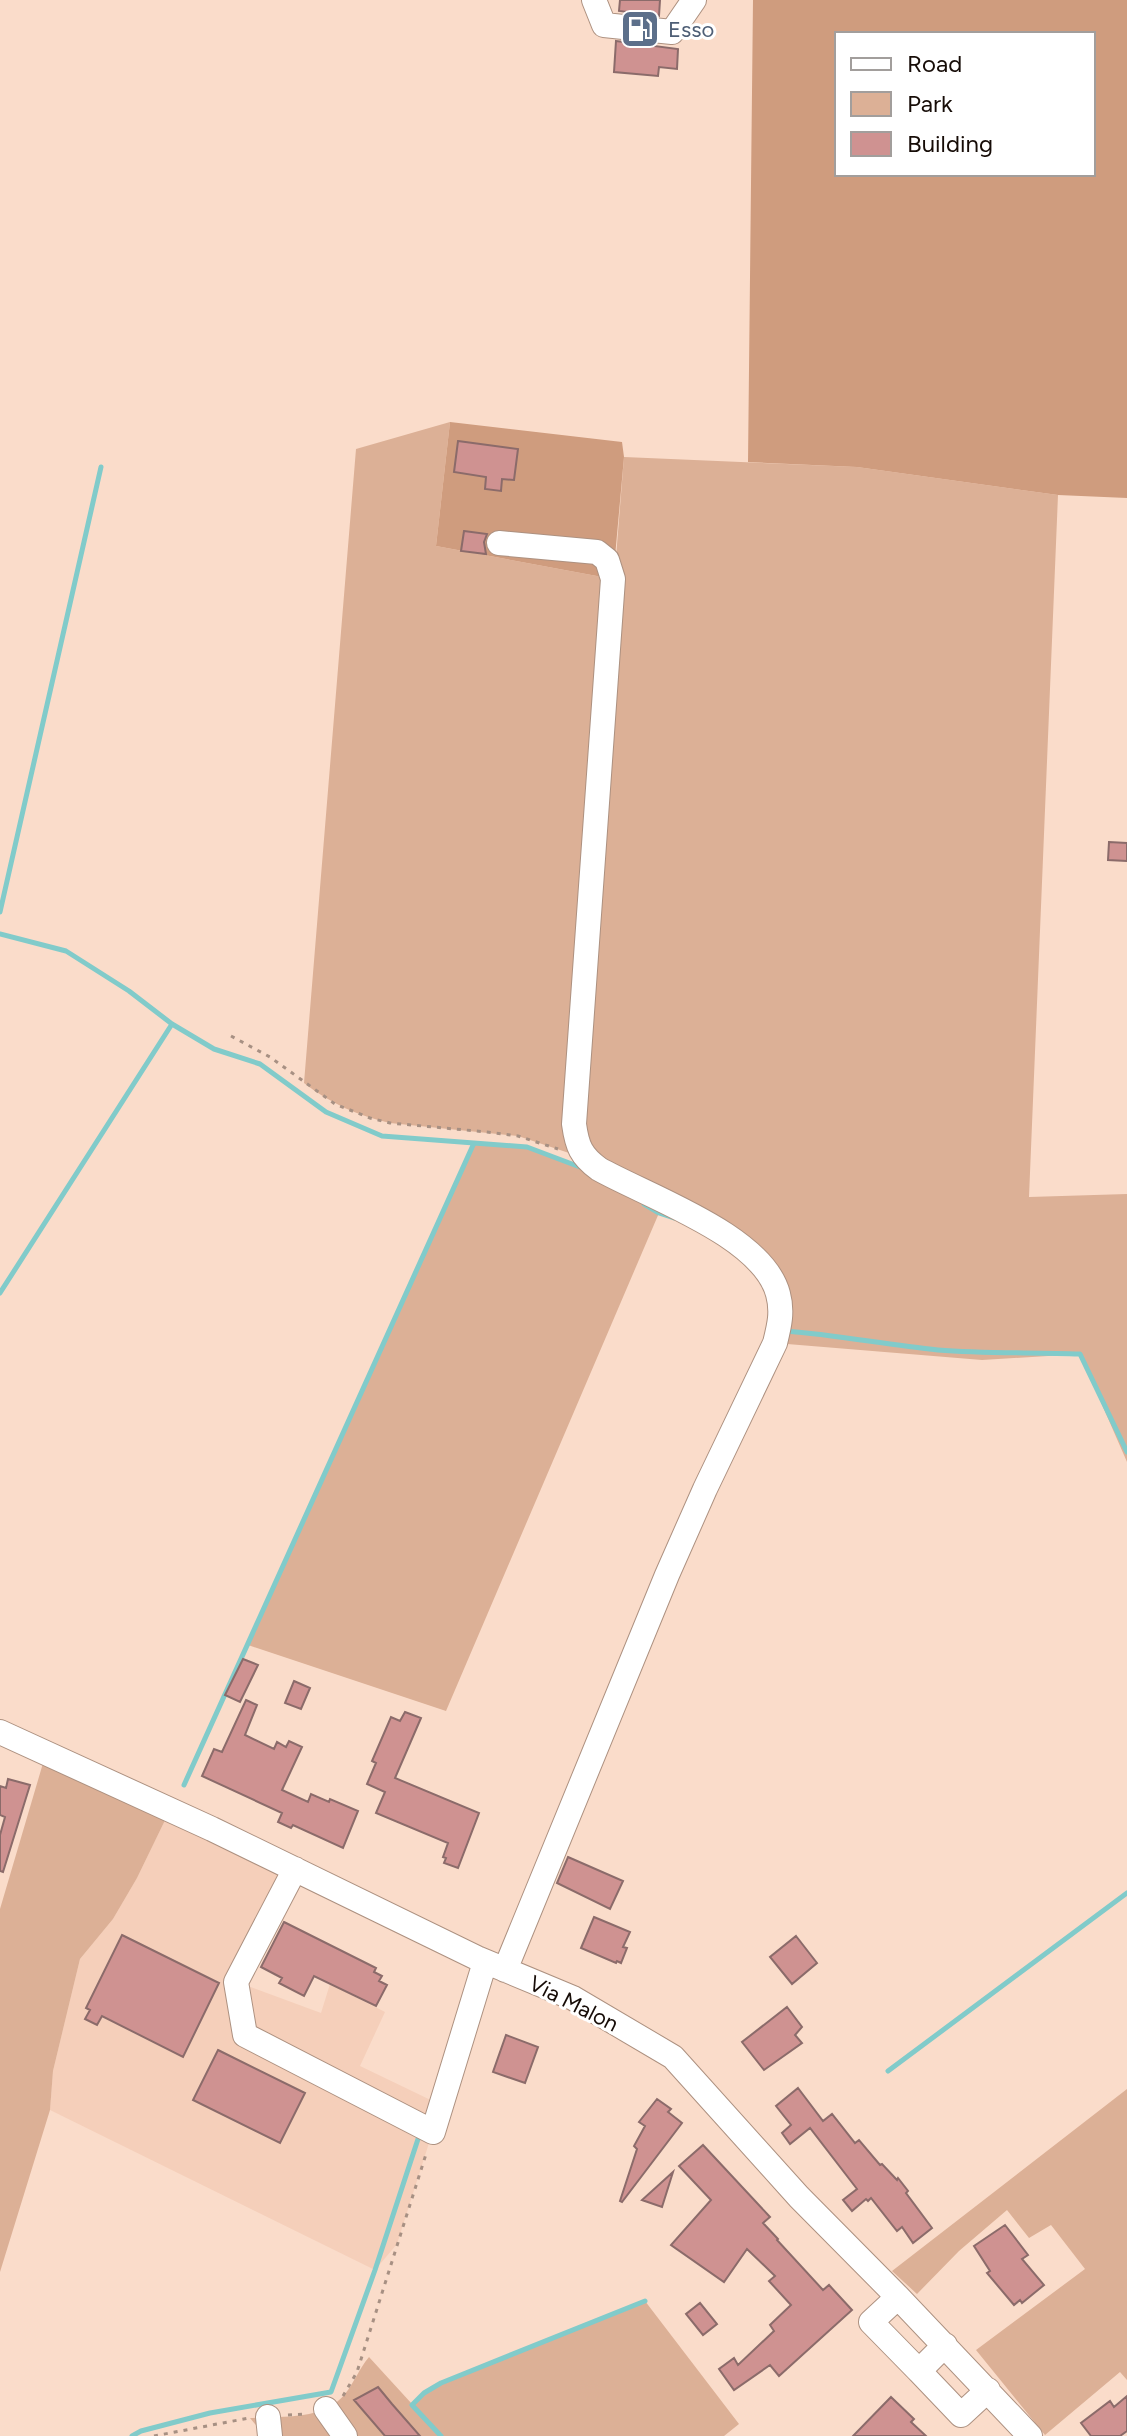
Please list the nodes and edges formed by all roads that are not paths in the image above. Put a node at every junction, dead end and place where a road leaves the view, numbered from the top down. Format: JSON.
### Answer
{"nodes":[{"id":1,"x":594,"y":0,"type":"edge"},
{"id":2,"x":694,"y":0,"type":"edge"},
{"id":3,"x":499,"y":543,"type":"dead end"},
{"id":4,"x":0,"y":1732,"type":"edge"},
{"id":5,"x":295,"y":1869,"type":"junction"},
{"id":6,"x":495,"y":1966,"type":"junction"},
{"id":7,"x":898,"y":2297,"type":"junction"},
{"id":8,"x":945,"y":2345,"type":"junction"},
{"id":9,"x":919,"y":2371,"type":"junction"},
{"id":10,"x":988,"y":2390,"type":"junction"},
{"id":11,"x":326,"y":2409,"type":"road end"},
{"id":12,"x":345,"y":2436,"type":"edge"},
{"id":13,"x":1030,"y":2436,"type":"edge"}],
"edges":[{"from":1,"to":2,"type":"street"},
{"from":3,"to":6,"type":"street"},
{"from":4,"to":5,"type":"street","name":"Via Malon"},
{"from":5,"to":6,"type":"street","name":"Via Malon"},
{"from":5,"to":6,"type":"street"},
{"from":6,"to":7,"type":"street","name":"Via Malon"},
{"from":7,"to":8,"type":"street","name":"Via Malon"},
{"from":7,"to":9,"type":"street"},
{"from":8,"to":9,"type":"street"},
{"from":8,"to":10,"type":"street","name":"Via Malon"},
{"from":9,"to":10,"type":"street"},
{"from":10,"to":13,"type":"street","name":"Via Malon"},
{"from":11,"to":12,"type":"street"}]}
